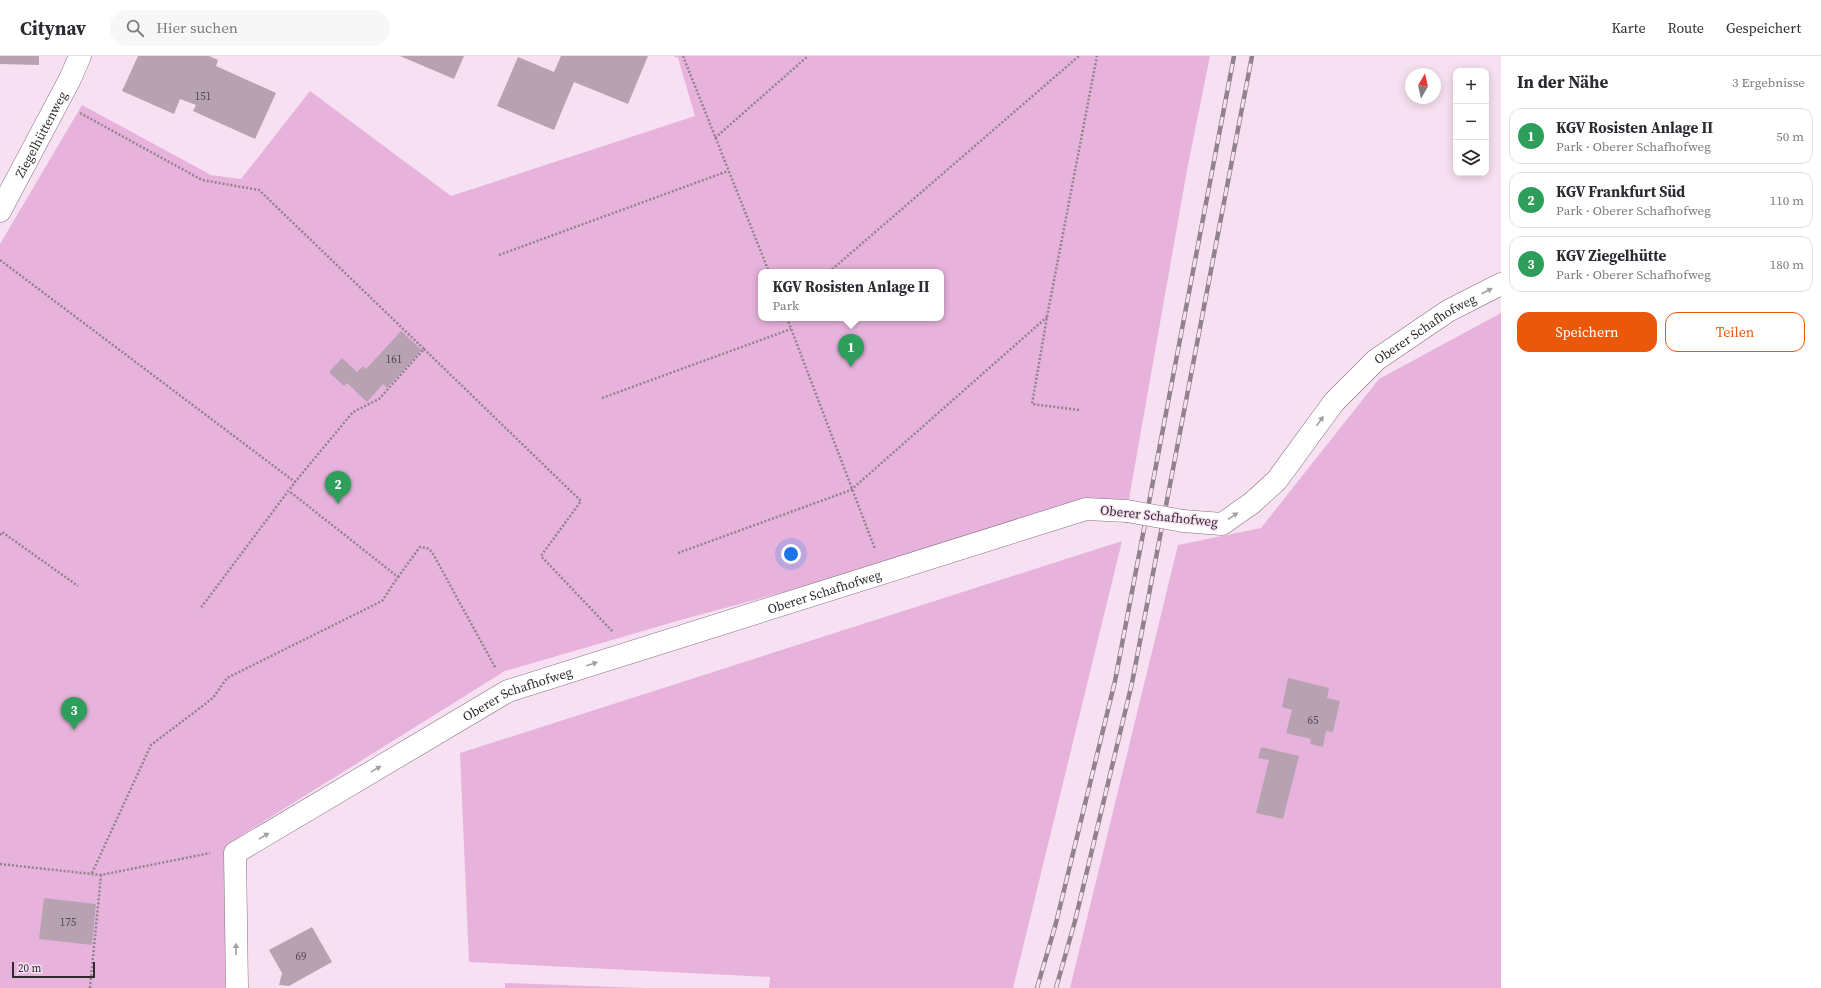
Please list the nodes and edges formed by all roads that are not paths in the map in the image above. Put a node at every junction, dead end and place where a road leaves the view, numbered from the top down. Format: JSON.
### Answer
{"nodes":[{"id":1,"x":80,"y":56,"type":"edge"},
{"id":2,"x":0,"y":211,"type":"edge"},
{"id":3,"x":1501,"y":284,"type":"edge"},
{"id":4,"x":237,"y":988,"type":"edge"}],
"edges":[{"from":1,"to":2,"type":"street","name":"Ziegelhüttenweg"},
{"from":4,"to":3,"type":"street","name":"Oberer Schafhofweg","one_way":true,"bridge":true}]}
